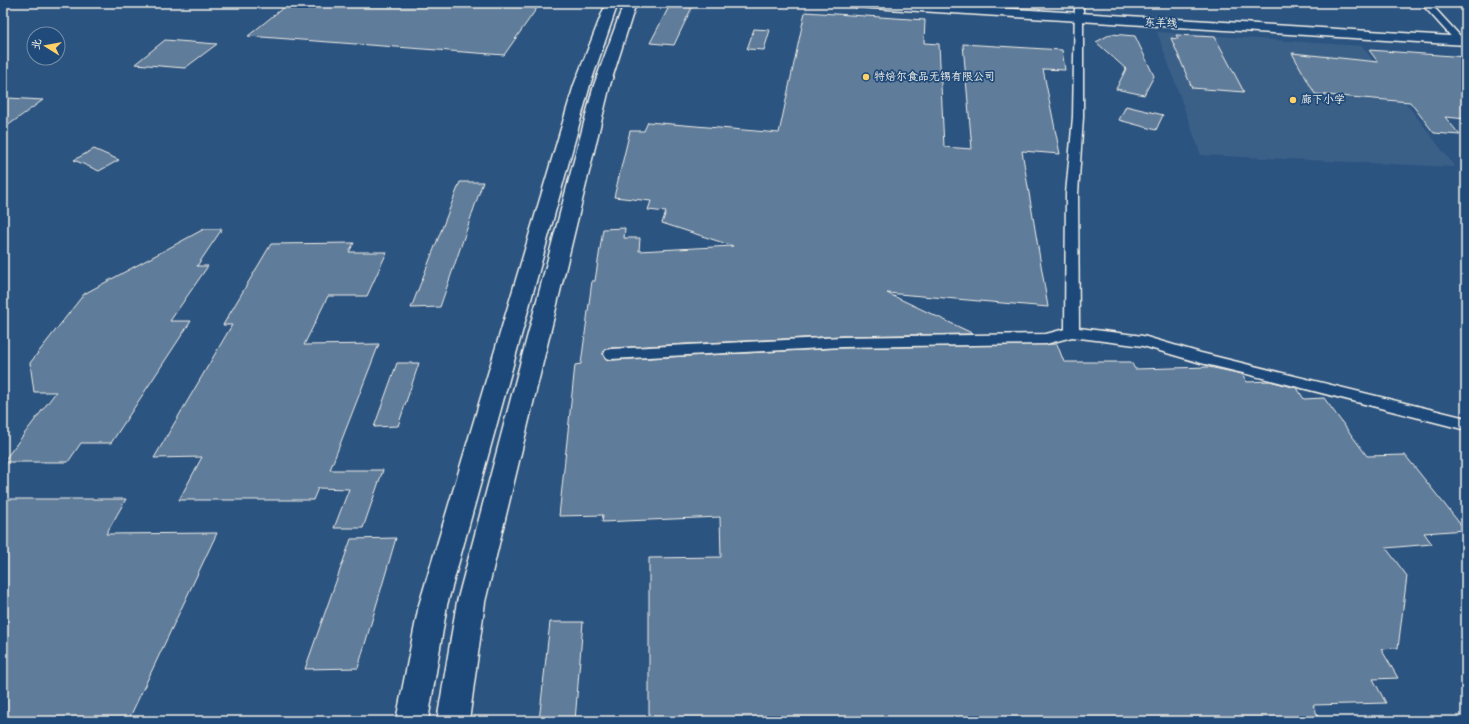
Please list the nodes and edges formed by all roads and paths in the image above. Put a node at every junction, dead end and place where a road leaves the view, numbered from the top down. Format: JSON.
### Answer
{"nodes":[{"id":1,"x":612,"y":3,"type":"edge"},
{"id":2,"x":630,"y":3,"type":"edge"},
{"id":3,"x":856,"y":3,"type":"edge"},
{"id":4,"x":1079,"y":3,"type":"edge"},
{"id":5,"x":1425,"y":3,"type":"edge"},
{"id":6,"x":1079,"y":18,"type":"junction"},
{"id":7,"x":1463,"y":41,"type":"edge"},
{"id":8,"x":1072,"y":332,"type":"junction"},
{"id":9,"x":611,"y":354,"type":"dead end"},
{"id":10,"x":1466,"y":424,"type":"edge"},
{"id":11,"x":412,"y":721,"type":"edge"},
{"id":12,"x":453,"y":721,"type":"edge"}],
"edges":[{"from":1,"to":11,"type":"main road"},
{"from":2,"to":12,"type":"main road"},
{"from":3,"to":6,"type":"main road","name":"东羊线"},
{"from":4,"to":6,"type":"street"},
{"from":5,"to":7,"type":"street"},
{"from":6,"to":7,"type":"main road","name":"东羊线"},
{"from":6,"to":8,"type":"street"},
{"from":8,"to":9,"type":"street"},
{"from":8,"to":10,"type":"street"}]}
